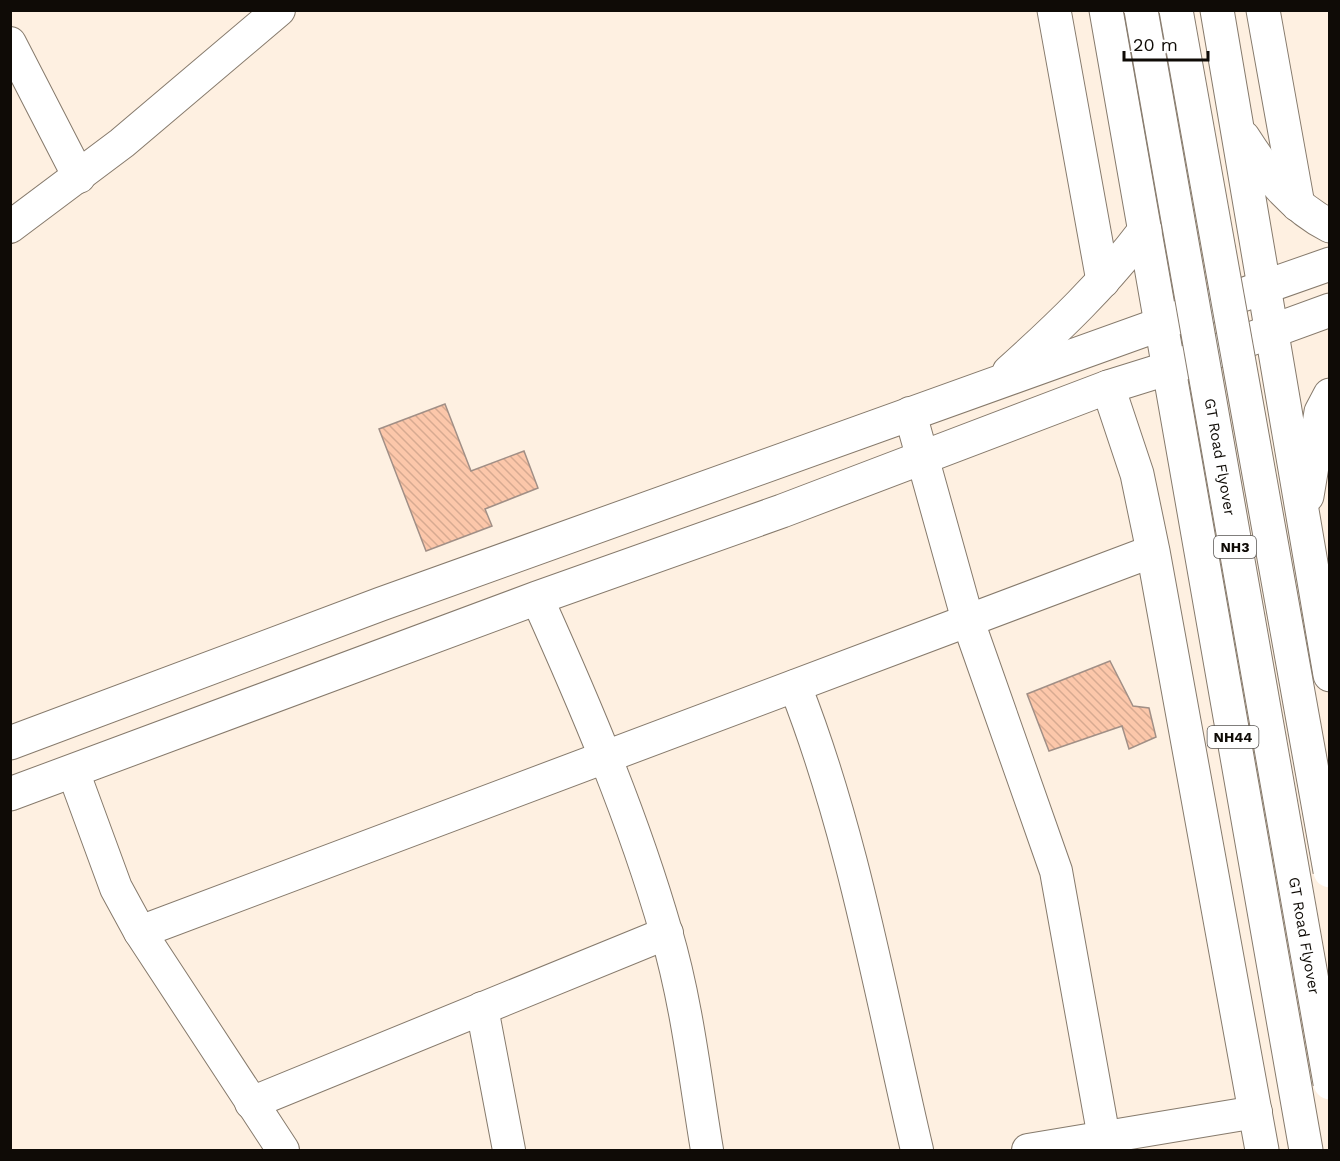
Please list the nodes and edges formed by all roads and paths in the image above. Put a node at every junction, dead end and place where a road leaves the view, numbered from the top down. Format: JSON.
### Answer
{"nodes":[{"id":1,"x":279,"y":10,"type":"edge"},
{"id":2,"x":1054,"y":10,"type":"edge"},
{"id":3,"x":1106,"y":10,"type":"edge"},
{"id":4,"x":1141,"y":10,"type":"edge"},
{"id":5,"x":1176,"y":10,"type":"edge"},
{"id":6,"x":1217,"y":10,"type":"edge"},
{"id":7,"x":1263,"y":10,"type":"edge"},
{"id":8,"x":10,"y":43,"type":"edge"},
{"id":9,"x":1236,"y":128,"type":"junction"},
{"id":10,"x":79,"y":177,"type":"junction"},
{"id":11,"x":1298,"y":205,"type":"junction"},
{"id":12,"x":1329,"y":226,"type":"edge"},
{"id":13,"x":10,"y":227,"type":"edge"},
{"id":14,"x":1145,"y":230,"type":"junction"},
{"id":15,"x":1329,"y":264,"type":"edge"},
{"id":16,"x":1103,"y":281,"type":"junction"},
{"id":17,"x":1263,"y":287,"type":"junction"},
{"id":18,"x":1329,"y":310,"type":"edge"},
{"id":19,"x":1161,"y":324,"type":"junction"},
{"id":20,"x":1271,"y":331,"type":"junction"},
{"id":21,"x":1169,"y":368,"type":"junction"},
{"id":22,"x":999,"y":382,"type":"junction"},
{"id":23,"x":1108,"y":387,"type":"junction"},
{"id":24,"x":1325,"y":403,"type":"edge"},
{"id":25,"x":910,"y":413,"type":"junction"},
{"id":26,"x":1329,"y":456,"type":"edge"},
{"id":27,"x":922,"y":459,"type":"junction"},
{"id":28,"x":1303,"y":524,"type":"junction"},
{"id":29,"x":584,"y":532,"type":"junction"},
{"id":30,"x":1153,"y":551,"type":"junction"},
{"id":31,"x":600,"y":576,"type":"junction"},
{"id":32,"x":537,"y":598,"type":"junction"},
{"id":33,"x":968,"y":621,"type":"junction"},
{"id":34,"x":326,"y":625,"type":"junction"},
{"id":35,"x":343,"y":670,"type":"junction"},
{"id":36,"x":1329,"y":675,"type":"edge"},
{"id":37,"x":795,"y":686,"type":"junction"},
{"id":38,"x":10,"y":743,"type":"edge"},
{"id":39,"x":607,"y":756,"type":"junction"},
{"id":40,"x":73,"y":771,"type":"junction"},
{"id":41,"x":10,"y":794,"type":"edge"},
{"id":42,"x":1329,"y":871,"type":"edge"},
{"id":43,"x":140,"y":932,"type":"junction"},
{"id":44,"x":667,"y":933,"type":"junction"},
{"id":45,"x":482,"y":1008,"type":"junction"},
{"id":46,"x":1329,"y":1083,"type":"edge"},
{"id":47,"x":251,"y":1103,"type":"junction"},
{"id":48,"x":1256,"y":1112,"type":"junction"},
{"id":49,"x":1104,"y":1137,"type":"junction"},
{"id":50,"x":283,"y":1150,"type":"edge"},
{"id":51,"x":509,"y":1150,"type":"edge"},
{"id":52,"x":707,"y":1150,"type":"edge"},
{"id":53,"x":917,"y":1150,"type":"edge"},
{"id":54,"x":1028,"y":1150,"type":"edge"},
{"id":55,"x":1262,"y":1150,"type":"edge"},
{"id":56,"x":1306,"y":1150,"type":"edge"}],
"edges":[{"from":1,"to":10,"type":"street"},
{"from":2,"to":16,"type":"main road"},
{"from":3,"to":14,"type":"main road"},
{"from":4,"to":46,"type":"main road","name":"GT Road Flyover","number":"NH3","bridge":true},
{"from":5,"to":42,"type":"main road","number":"NH3","bridge":true},
{"from":6,"to":9,"type":"main road"},
{"from":7,"to":11,"type":"main road"},
{"from":8,"to":10,"type":"street"},
{"from":9,"to":11,"type":"main road"},
{"from":9,"to":17,"type":"main road"},
{"from":10,"to":13,"type":"street"},
{"from":11,"to":12,"type":"main road"},
{"from":14,"to":16,"type":"main road"},
{"from":14,"to":19,"type":"main road"},
{"from":15,"to":17,"type":"main road"},
{"from":16,"to":22,"type":"main road"},
{"from":17,"to":19,"type":"main road"},
{"from":17,"to":20,"type":"main road"},
{"from":18,"to":20,"type":"main road"},
{"from":19,"to":21,"type":"main road","number":"NH44"},
{"from":19,"to":22,"type":"main road"},
{"from":20,"to":21,"type":"main road"},
{"from":20,"to":28,"type":"main road"},
{"from":21,"to":23,"type":"main road"},
{"from":21,"to":56,"type":"main road","number":"NH44"},
{"from":22,"to":25,"type":"main road"},
{"from":23,"to":27,"type":"main road"},
{"from":23,"to":30,"type":"main road"},
{"from":24,"to":26,"type":"main road"},
{"from":24,"to":28,"type":"main road"},
{"from":25,"to":27,"type":"street"},
{"from":25,"to":29,"type":"main road"},
{"from":27,"to":31,"type":"main road"},
{"from":27,"to":33,"type":"street"},
{"from":28,"to":36,"type":"main road"},
{"from":29,"to":31,"type":"main road"},
{"from":29,"to":34,"type":"main road"},
{"from":30,"to":33,"type":"street"},
{"from":30,"to":48,"type":"main road"},
{"from":31,"to":32,"type":"main road"},
{"from":32,"to":35,"type":"main road"},
{"from":32,"to":39,"type":"street"},
{"from":33,"to":37,"type":"street"},
{"from":33,"to":49,"type":"street"},
{"from":34,"to":35,"type":"main road"},
{"from":34,"to":38,"type":"main road"},
{"from":35,"to":40,"type":"main road"},
{"from":37,"to":39,"type":"street"},
{"from":37,"to":53,"type":"street"},
{"from":39,"to":43,"type":"street"},
{"from":39,"to":44,"type":"street"},
{"from":40,"to":41,"type":"main road"},
{"from":40,"to":43,"type":"street"},
{"from":43,"to":47,"type":"street"},
{"from":44,"to":45,"type":"street"},
{"from":44,"to":52,"type":"street"},
{"from":45,"to":47,"type":"street"},
{"from":45,"to":51,"type":"street"},
{"from":47,"to":50,"type":"street"},
{"from":48,"to":49,"type":"street"},
{"from":48,"to":55,"type":"main road"},
{"from":49,"to":54,"type":"street"}]}
